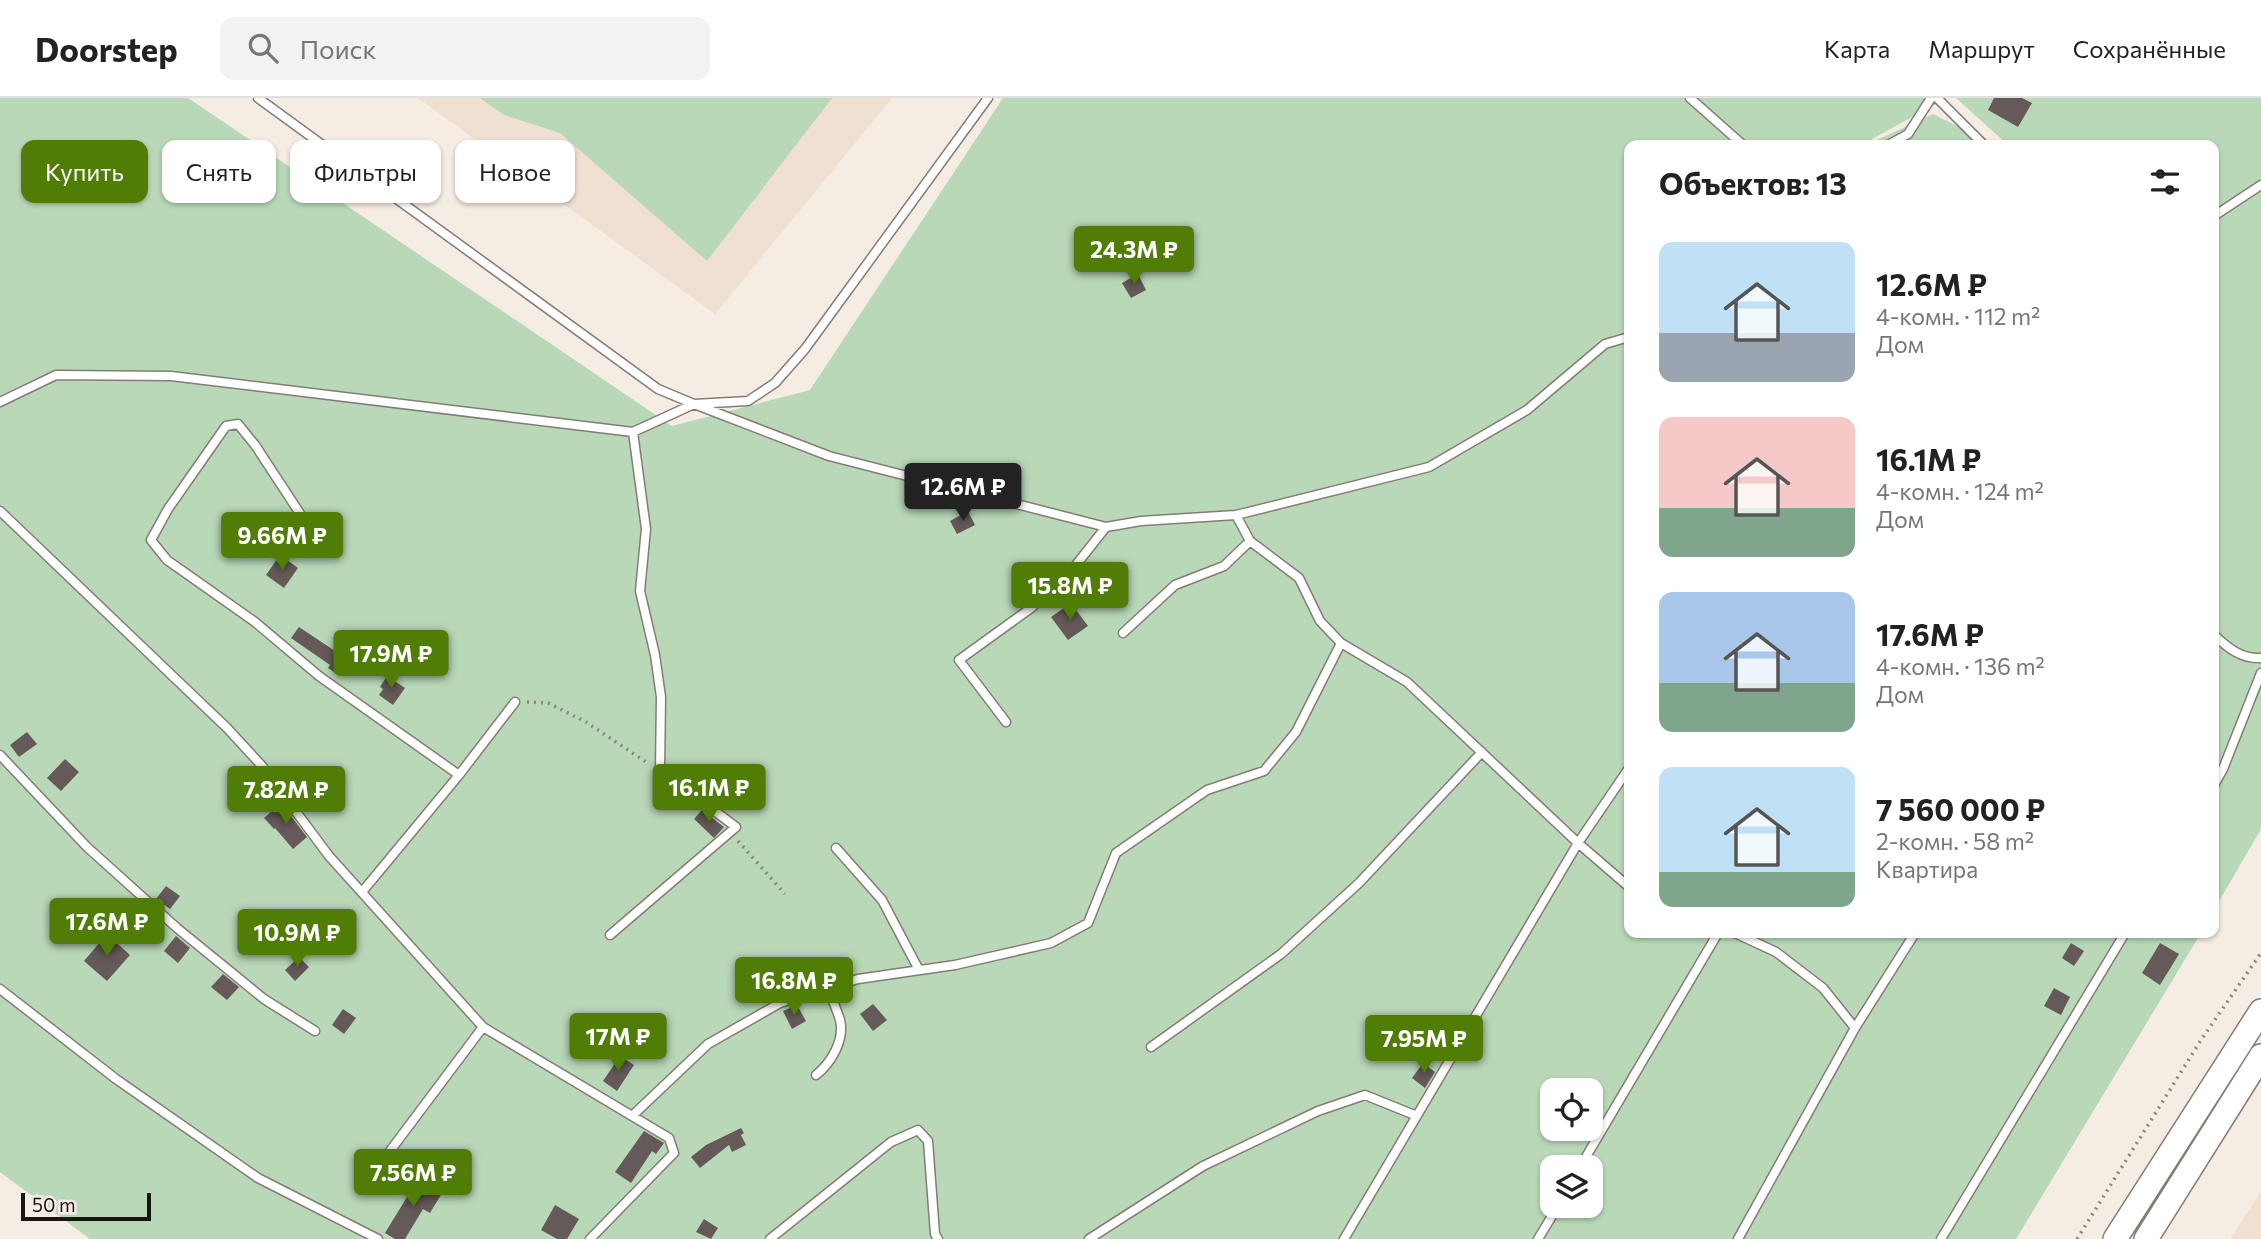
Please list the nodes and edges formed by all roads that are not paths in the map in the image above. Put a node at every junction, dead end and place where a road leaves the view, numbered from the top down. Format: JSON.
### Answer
{"nodes":[{"id":1,"x":258,"y":98,"type":"edge"},
{"id":2,"x":988,"y":98,"type":"edge"},
{"id":3,"x":1690,"y":98,"type":"edge"},
{"id":4,"x":1931,"y":98,"type":"edge"},
{"id":5,"x":1937,"y":98,"type":"edge"},
{"id":6,"x":1737,"y":140,"type":"edge"},
{"id":7,"x":1897,"y":140,"type":"edge"},
{"id":8,"x":1979,"y":140,"type":"edge"},
{"id":9,"x":2261,"y":185,"type":"edge"},
{"id":10,"x":2219,"y":213,"type":"edge"},
{"id":11,"x":1624,"y":338,"type":"edge"},
{"id":12,"x":0,"y":402,"type":"edge"},
{"id":13,"x":694,"y":404,"type":"junction"},
{"id":14,"x":633,"y":432,"type":"junction"},
{"id":15,"x":0,"y":511,"type":"edge"},
{"id":16,"x":1236,"y":514,"type":"junction"},
{"id":17,"x":1106,"y":527,"type":"junction"},
{"id":18,"x":318,"y":541,"type":"dead end"},
{"id":19,"x":1250,"y":541,"type":"junction"},
{"id":20,"x":1123,"y":633,"type":"dead end"},
{"id":21,"x":2219,"y":640,"type":"edge"},
{"id":22,"x":1341,"y":643,"type":"junction"},
{"id":23,"x":2261,"y":658,"type":"edge"},
{"id":24,"x":2261,"y":673,"type":"edge"},
{"id":25,"x":515,"y":702,"type":"road end"},
{"id":26,"x":1006,"y":722,"type":"dead end"},
{"id":27,"x":1482,"y":752,"type":"junction"},
{"id":28,"x":0,"y":755,"type":"edge"},
{"id":29,"x":458,"y":775,"type":"junction"},
{"id":30,"x":1624,"y":775,"type":"edge"},
{"id":31,"x":2219,"y":776,"type":"edge"},
{"id":32,"x":1578,"y":843,"type":"junction"},
{"id":33,"x":836,"y":848,"type":"dead end"},
{"id":34,"x":1624,"y":883,"type":"edge"},
{"id":35,"x":362,"y":892,"type":"junction"},
{"id":36,"x":610,"y":935,"type":"dead end"},
{"id":37,"x":1715,"y":938,"type":"edge"},
{"id":38,"x":1746,"y":938,"type":"edge"},
{"id":39,"x":1912,"y":938,"type":"edge"},
{"id":40,"x":2122,"y":938,"type":"edge"},
{"id":41,"x":919,"y":970,"type":"junction"},
{"id":42,"x":828,"y":988,"type":"junction"},
{"id":43,"x":0,"y":989,"type":"edge"},
{"id":44,"x":2261,"y":1011,"type":"edge"},
{"id":45,"x":483,"y":1027,"type":"junction"},
{"id":46,"x":1855,"y":1028,"type":"junction"},
{"id":47,"x":315,"y":1031,"type":"dead end"},
{"id":48,"x":1151,"y":1048,"type":"dead end"},
{"id":49,"x":2261,"y":1056,"type":"edge"},
{"id":50,"x":816,"y":1075,"type":"dead end"},
{"id":51,"x":632,"y":1116,"type":"junction"},
{"id":52,"x":1417,"y":1116,"type":"junction"},
{"id":53,"x":1587,"y":1155,"type":"edge"},
{"id":54,"x":384,"y":1159,"type":"dead end"},
{"id":55,"x":1551,"y":1218,"type":"edge"},
{"id":56,"x":378,"y":1239,"type":"edge"},
{"id":57,"x":590,"y":1239,"type":"edge"},
{"id":58,"x":770,"y":1239,"type":"edge"},
{"id":59,"x":938,"y":1239,"type":"edge"},
{"id":60,"x":1089,"y":1239,"type":"edge"},
{"id":61,"x":1344,"y":1239,"type":"edge"},
{"id":62,"x":1538,"y":1239,"type":"edge"},
{"id":63,"x":1738,"y":1239,"type":"edge"},
{"id":64,"x":1941,"y":1239,"type":"edge"},
{"id":65,"x":2115,"y":1239,"type":"edge"},
{"id":66,"x":2146,"y":1239,"type":"edge"}],
"edges":[{"from":1,"to":13,"type":"lane"},
{"from":2,"to":13,"type":"lane"},
{"from":3,"to":6,"type":"lane"},
{"from":4,"to":7,"type":"lane"},
{"from":5,"to":8,"type":"lane"},
{"from":9,"to":10,"type":"lane"},
{"from":11,"to":16,"type":"lane"},
{"from":12,"to":14,"type":"lane"},
{"from":13,"to":14,"type":"lane"},
{"from":13,"to":17,"type":"lane"},
{"from":14,"to":36,"type":"lane"},
{"from":15,"to":35,"type":"lane"},
{"from":16,"to":17,"type":"lane"},
{"from":16,"to":19,"type":"lane"},
{"from":17,"to":26,"type":"lane"},
{"from":18,"to":29,"type":"lane"},
{"from":19,"to":20,"type":"lane"},
{"from":19,"to":22,"type":"lane"},
{"from":21,"to":23,"type":"lane"},
{"from":22,"to":27,"type":"lane"},
{"from":22,"to":41,"type":"lane"},
{"from":24,"to":31,"type":"lane"},
{"from":25,"to":29,"type":"lane"},
{"from":27,"to":32,"type":"lane"},
{"from":27,"to":48,"type":"lane"},
{"from":28,"to":47,"type":"lane"},
{"from":29,"to":35,"type":"lane"},
{"from":30,"to":32,"type":"lane"},
{"from":32,"to":34,"type":"lane"},
{"from":32,"to":52,"type":"lane"},
{"from":33,"to":41,"type":"lane"},
{"from":35,"to":45,"type":"lane"},
{"from":37,"to":53,"type":"lane"},
{"from":38,"to":46,"type":"lane"},
{"from":39,"to":46,"type":"lane"},
{"from":40,"to":64,"type":"lane"},
{"from":41,"to":42,"type":"lane"},
{"from":42,"to":50,"type":"lane"},
{"from":42,"to":51,"type":"lane"},
{"from":43,"to":56,"type":"lane"},
{"from":44,"to":65,"type":"main road"},
{"from":45,"to":51,"type":"lane"},
{"from":45,"to":54,"type":"lane"},
{"from":46,"to":63,"type":"lane"},
{"from":49,"to":66,"type":"main road"},
{"from":51,"to":57,"type":"lane"},
{"from":52,"to":60,"type":"lane"},
{"from":52,"to":61,"type":"lane"},
{"from":55,"to":62,"type":"lane"},
{"from":58,"to":59,"type":"lane"}]}
